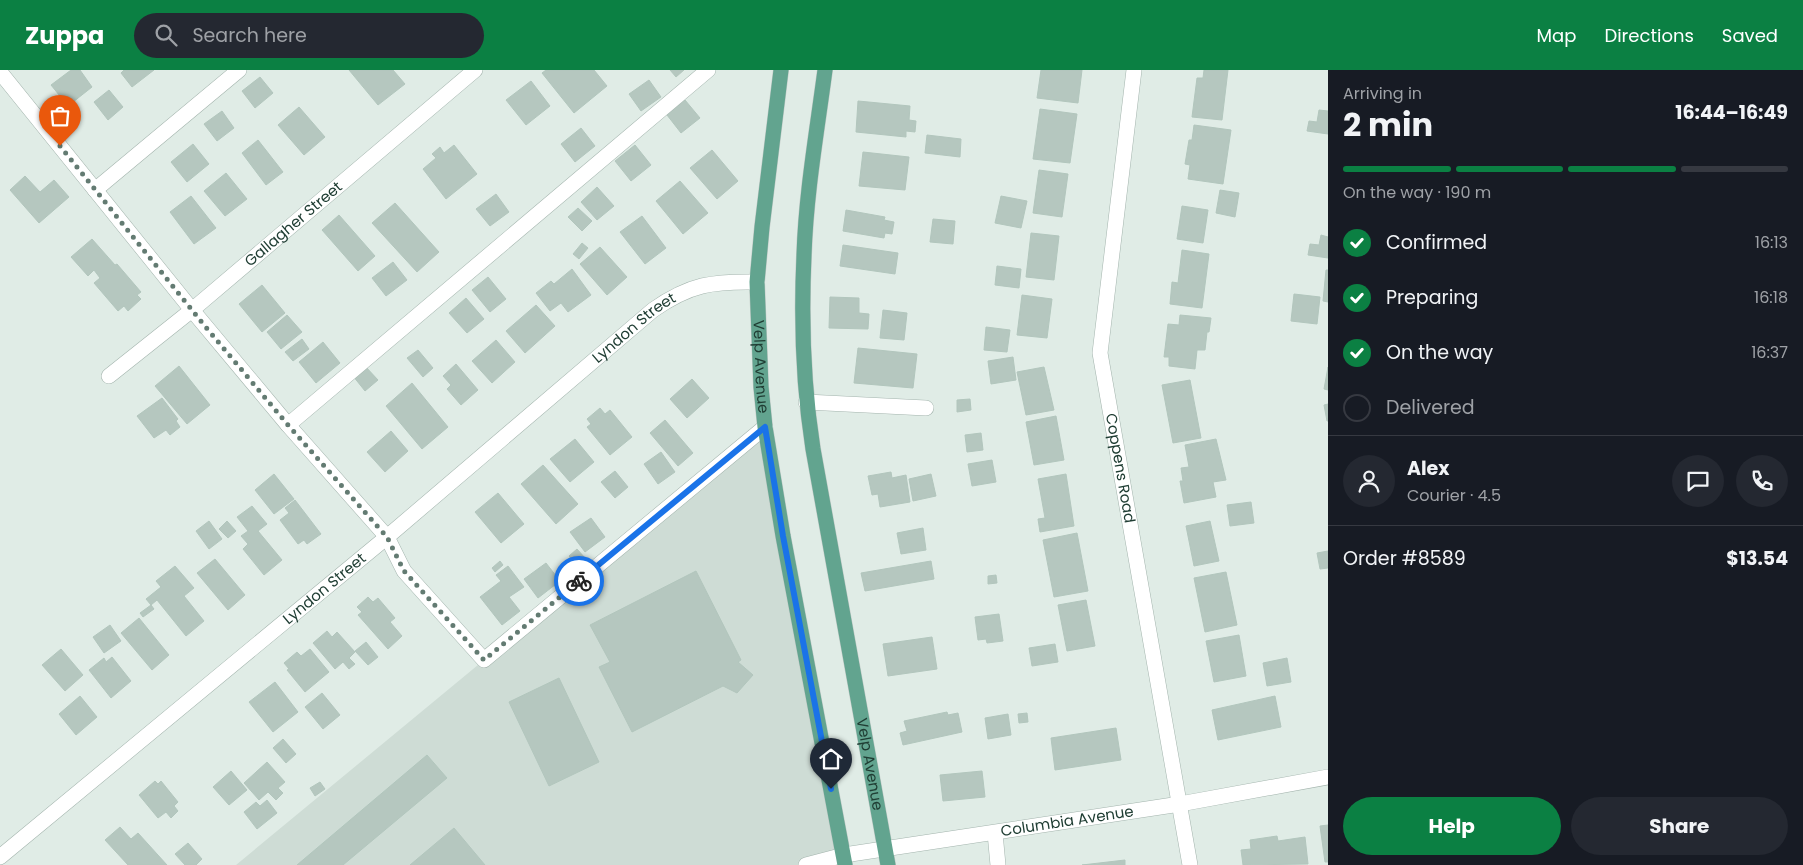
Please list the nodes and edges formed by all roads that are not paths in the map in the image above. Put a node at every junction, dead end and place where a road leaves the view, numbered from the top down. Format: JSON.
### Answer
{"nodes":[{"id":1,"x":239,"y":70,"type":"edge"},
{"id":2,"x":475,"y":70,"type":"edge"},
{"id":3,"x":708,"y":70,"type":"edge"},
{"id":4,"x":781,"y":70,"type":"edge"},
{"id":5,"x":825,"y":70,"type":"edge"},
{"id":6,"x":1134,"y":70,"type":"edge"},
{"id":7,"x":2,"y":73,"type":"edge"},
{"id":8,"x":95,"y":190,"type":"junction"},
{"id":9,"x":758,"y":282,"type":"junction"},
{"id":10,"x":192,"y":310,"type":"junction"},
{"id":11,"x":109,"y":376,"type":"dead end"},
{"id":12,"x":806,"y":402,"type":"junction"},
{"id":13,"x":926,"y":408,"type":"dead end"},
{"id":14,"x":288,"y":425,"type":"junction"},
{"id":15,"x":765,"y":427,"type":"junction"},
{"id":16,"x":387,"y":537,"type":"junction"},
{"id":17,"x":1328,"y":777,"type":"edge"},
{"id":18,"x":1180,"y":804,"type":"junction"},
{"id":19,"x":995,"y":832,"type":"junction"},
{"id":20,"x":885,"y":849,"type":"junction"},
{"id":21,"x":0,"y":856,"type":"edge"},
{"id":22,"x":845,"y":860,"type":"edge"},
{"id":23,"x":806,"y":865,"type":"edge"},
{"id":24,"x":888,"y":865,"type":"edge"},
{"id":25,"x":998,"y":865,"type":"edge"},
{"id":26,"x":1190,"y":865,"type":"edge"}],
"edges":[{"from":1,"to":8,"type":"street"},
{"from":2,"to":10,"type":"street","name":"Gallagher Street"},
{"from":3,"to":14,"type":"street"},
{"from":4,"to":9,"type":"main road","name":"Velp Avenue"},
{"from":5,"to":12,"type":"main road","name":"Velp Avenue"},
{"from":6,"to":18,"type":"street","name":"Coppens Road"},
{"from":7,"to":8,"type":"street"},
{"from":8,"to":10,"type":"street"},
{"from":9,"to":15,"type":"main road","name":"Velp Avenue"},
{"from":9,"to":16,"type":"street","name":"Lyndon Street"},
{"from":10,"to":11,"type":"street","name":"Gallagher Street"},
{"from":10,"to":14,"type":"street"},
{"from":12,"to":13,"type":"street"},
{"from":12,"to":20,"type":"main road","name":"Velp Avenue"},
{"from":14,"to":16,"type":"street"},
{"from":15,"to":16,"type":"street"},
{"from":15,"to":22,"type":"main road","name":"Velp Avenue"},
{"from":16,"to":21,"type":"street","name":"Lyndon Street"},
{"from":17,"to":18,"type":"street","name":"Columbia Avenue"},
{"from":18,"to":19,"type":"street","name":"Columbia Avenue"},
{"from":18,"to":26,"type":"street","name":"Coppens Road"},
{"from":19,"to":20,"type":"street","name":"Columbia Avenue"},
{"from":19,"to":25,"type":"street"},
{"from":20,"to":22,"type":"street","name":"Columbia Avenue"},
{"from":20,"to":24,"type":"main road","name":"Velp Avenue"},
{"from":22,"to":23,"type":"street","name":"Columbia Avenue"}]}
